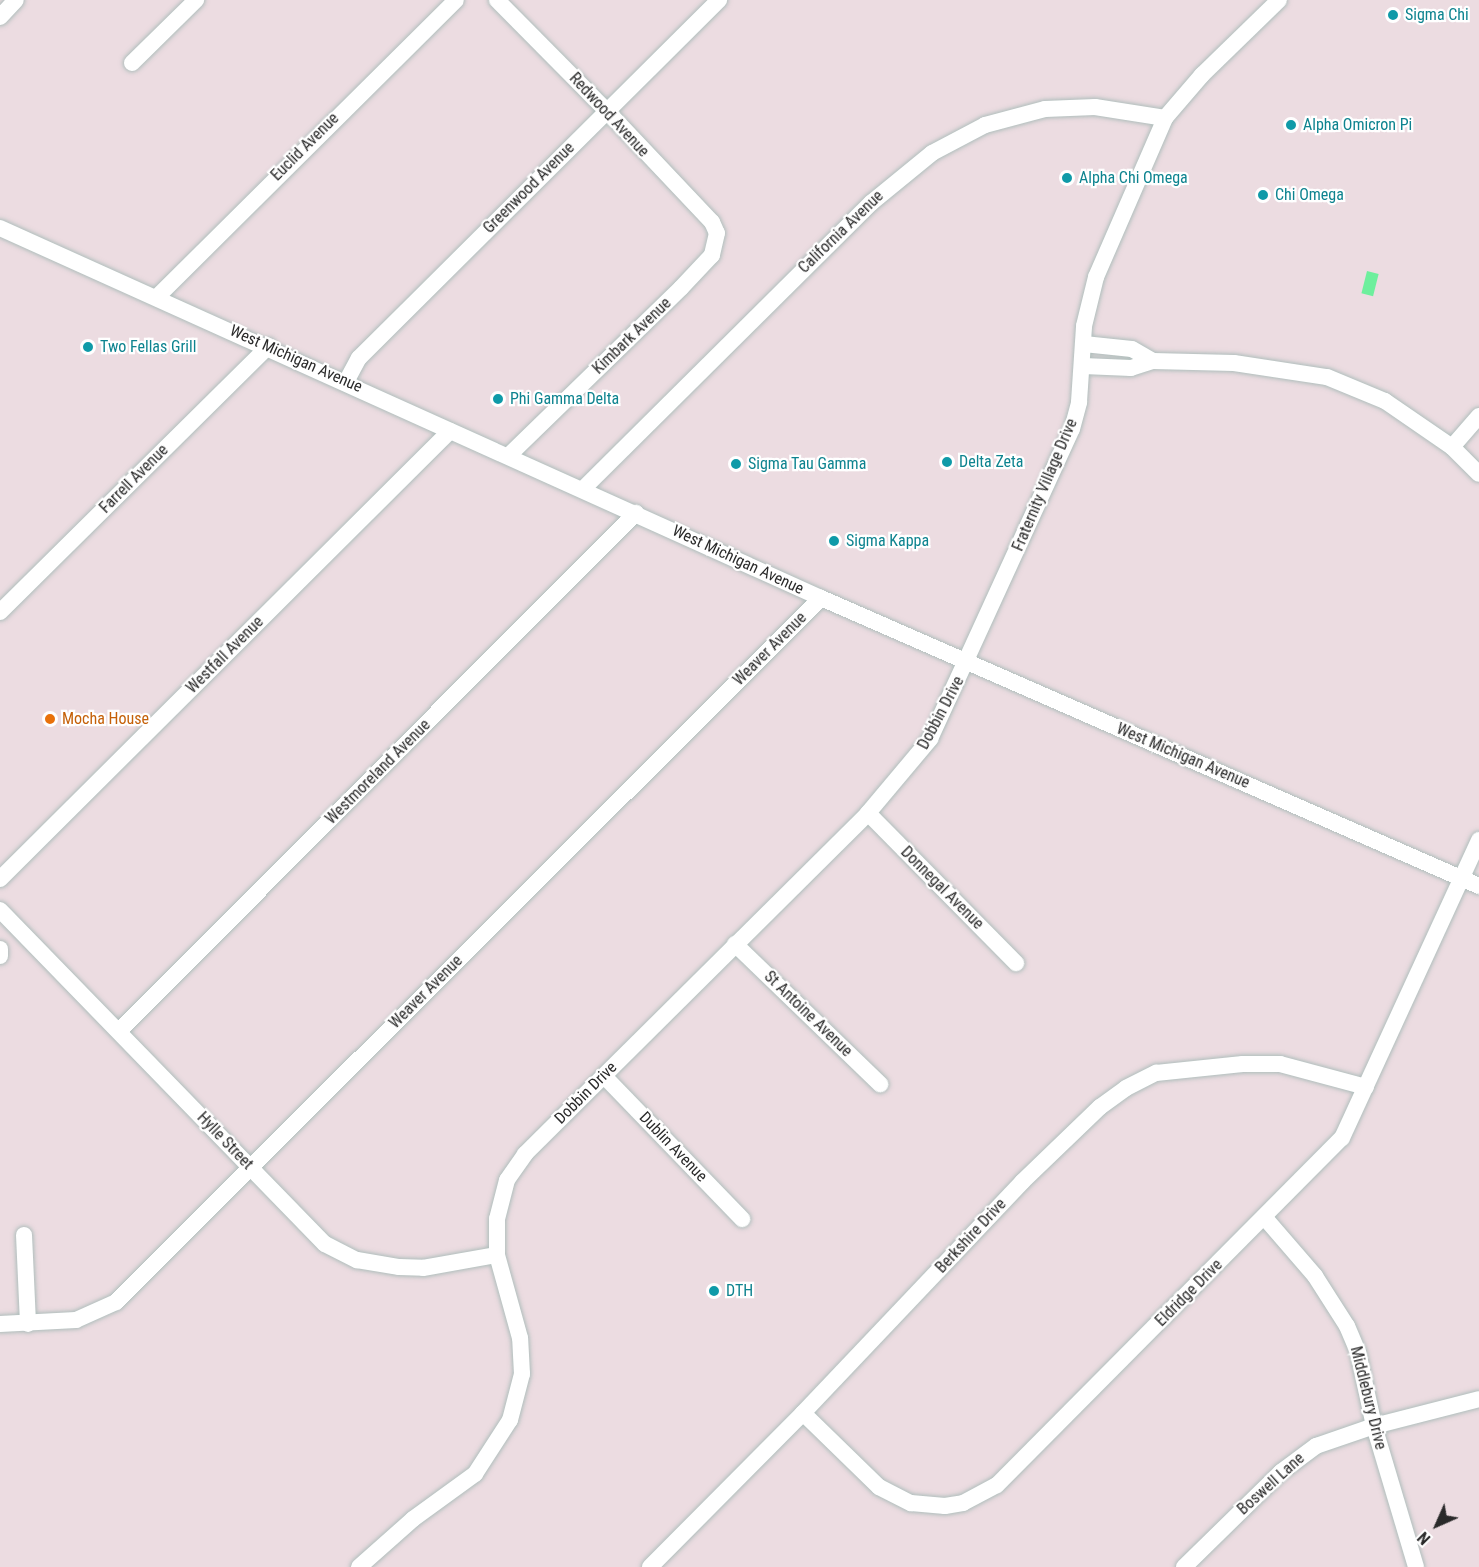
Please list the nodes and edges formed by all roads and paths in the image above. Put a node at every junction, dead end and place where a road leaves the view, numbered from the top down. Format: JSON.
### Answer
{"nodes":[{"id":1,"x":16,"y":0,"type":"edge"},
{"id":2,"x":196,"y":0,"type":"edge"},
{"id":3,"x":456,"y":0,"type":"edge"},
{"id":4,"x":497,"y":0,"type":"edge"},
{"id":5,"x":719,"y":0,"type":"edge"},
{"id":6,"x":1279,"y":0,"type":"edge"},
{"id":7,"x":0,"y":17,"type":"edge"},
{"id":8,"x":132,"y":63,"type":"dead end"},
{"id":9,"x":607,"y":111,"type":"junction"},
{"id":10,"x":1165,"y":118,"type":"junction"},
{"id":11,"x":0,"y":228,"type":"edge"},
{"id":12,"x":717,"y":233,"type":"joint"},
{"id":13,"x":157,"y":297,"type":"junction"},
{"id":14,"x":1084,"y":344,"type":"junction"},
{"id":15,"x":269,"y":346,"type":"junction"},
{"id":16,"x":1153,"y":361,"type":"junction"},
{"id":17,"x":1083,"y":366,"type":"junction"},
{"id":18,"x":346,"y":382,"type":"junction"},
{"id":19,"x":1479,"y":416,"type":"edge"},
{"id":20,"x":450,"y":431,"type":"junction"},
{"id":21,"x":1452,"y":447,"type":"junction"},
{"id":22,"x":508,"y":456,"type":"junction"},
{"id":23,"x":1479,"y":474,"type":"edge"},
{"id":24,"x":583,"y":489,"type":"junction"},
{"id":25,"x":636,"y":513,"type":"junction"},
{"id":26,"x":821,"y":598,"type":"junction"},
{"id":27,"x":0,"y":612,"type":"edge"},
{"id":28,"x":967,"y":663,"type":"junction"},
{"id":29,"x":868,"y":813,"type":"junction"},
{"id":30,"x":1479,"y":840,"type":"edge"},
{"id":31,"x":1462,"y":878,"type":"junction"},
{"id":32,"x":0,"y":879,"type":"edge"},
{"id":33,"x":1479,"y":886,"type":"edge"},
{"id":34,"x":0,"y":910,"type":"edge"},
{"id":35,"x":735,"y":944,"type":"junction"},
{"id":36,"x":0,"y":949,"type":"edge"},
{"id":37,"x":0,"y":956,"type":"edge"},
{"id":38,"x":1016,"y":963,"type":"dead end"},
{"id":39,"x":119,"y":1031,"type":"junction"},
{"id":40,"x":604,"y":1076,"type":"junction"},
{"id":41,"x":880,"y":1084,"type":"dead end"},
{"id":42,"x":1366,"y":1087,"type":"junction"},
{"id":43,"x":250,"y":1167,"type":"junction"},
{"id":44,"x":742,"y":1218,"type":"dead end"},
{"id":45,"x":1265,"y":1218,"type":"junction"},
{"id":46,"x":24,"y":1235,"type":"dead end"},
{"id":47,"x":497,"y":1255,"type":"junction"},
{"id":48,"x":0,"y":1324,"type":"edge"},
{"id":49,"x":28,"y":1324,"type":"junction"},
{"id":50,"x":1479,"y":1399,"type":"edge"},
{"id":51,"x":803,"y":1413,"type":"junction"},
{"id":52,"x":1374,"y":1426,"type":"junction"},
{"id":53,"x":658,"y":1564,"type":"edge"},
{"id":54,"x":359,"y":1567,"type":"edge"},
{"id":55,"x":1184,"y":1567,"type":"edge"},
{"id":56,"x":1416,"y":1567,"type":"edge"}],
"edges":[{"from":1,"to":7,"type":"street"},
{"from":2,"to":8,"type":"street"},
{"from":3,"to":13,"type":"street","name":"Euclid Avenue"},
{"from":4,"to":9,"type":"street","name":"Redwood Avenue"},
{"from":5,"to":9,"type":"street","name":"Greenwood Avenue"},
{"from":6,"to":10,"type":"street","name":"Fraternity Village Drive"},
{"from":9,"to":12,"type":"street","name":"Redwood Avenue"},
{"from":9,"to":18,"type":"street","name":"Greenwood Avenue"},
{"from":10,"to":14,"type":"street","name":"Fraternity Village Drive"},
{"from":10,"to":24,"type":"street","name":"California Avenue"},
{"from":11,"to":13,"type":"street","name":"West Michigan Avenue"},
{"from":12,"to":22,"type":"street","name":"Kimbark Avenue"},
{"from":13,"to":15,"type":"street","name":"West Michigan Avenue"},
{"from":14,"to":16,"type":"street"},
{"from":14,"to":17,"type":"street","name":"Fraternity Village Drive"},
{"from":15,"to":18,"type":"street","name":"West Michigan Avenue"},
{"from":15,"to":27,"type":"street","name":"Farrell Avenue"},
{"from":16,"to":17,"type":"street"},
{"from":16,"to":21,"type":"street"},
{"from":17,"to":28,"type":"street","name":"Fraternity Village Drive"},
{"from":18,"to":20,"type":"street","name":"West Michigan Avenue"},
{"from":19,"to":21,"type":"street"},
{"from":20,"to":22,"type":"street","name":"West Michigan Avenue"},
{"from":20,"to":32,"type":"street","name":"Westfall Avenue"},
{"from":21,"to":23,"type":"street"},
{"from":22,"to":24,"type":"street","name":"West Michigan Avenue"},
{"from":24,"to":25,"type":"street","name":"West Michigan Avenue"},
{"from":25,"to":26,"type":"street","name":"West Michigan Avenue"},
{"from":25,"to":39,"type":"street","name":"Westmoreland Avenue"},
{"from":26,"to":28,"type":"street","name":"West Michigan Avenue"},
{"from":26,"to":43,"type":"street","name":"Weaver Avenue"},
{"from":28,"to":29,"type":"street","name":"Dobbin Drive"},
{"from":28,"to":31,"type":"street","name":"West Michigan Avenue"},
{"from":29,"to":35,"type":"street","name":"Dobbin Drive"},
{"from":29,"to":38,"type":"street","name":"Donnegal Avenue"},
{"from":30,"to":31,"type":"street","name":"Eldridge Drive"},
{"from":31,"to":33,"type":"street","name":"West Michigan Avenue"},
{"from":31,"to":42,"type":"street","name":"Eldridge Drive"},
{"from":34,"to":39,"type":"street","name":"Hylle Street"},
{"from":35,"to":40,"type":"street","name":"Dobbin Drive"},
{"from":35,"to":41,"type":"street","name":"St Antoine Avenue"},
{"from":36,"to":37,"type":"street"},
{"from":39,"to":43,"type":"street","name":"Hylle Street"},
{"from":40,"to":44,"type":"street","name":"Dublin Avenue"},
{"from":40,"to":47,"type":"street","name":"Dobbin Drive"},
{"from":42,"to":45,"type":"street","name":"Eldridge Drive"},
{"from":42,"to":51,"type":"street","name":"Berkshire Drive"},
{"from":43,"to":47,"type":"street","name":"Hylle Street"},
{"from":43,"to":49,"type":"street","name":"Weaver Avenue"},
{"from":45,"to":51,"type":"street","name":"Eldridge Drive"},
{"from":45,"to":52,"type":"street","name":"Middlebury Drive"},
{"from":46,"to":49,"type":"street"},
{"from":47,"to":54,"type":"street","name":"Dobbin Drive"},
{"from":48,"to":49,"type":"street","name":"Weaver Avenue"},
{"from":50,"to":52,"type":"street","name":"Boswell Lane"},
{"from":51,"to":53,"type":"street","name":"Berkshire Drive"},
{"from":52,"to":55,"type":"street","name":"Boswell Lane"},
{"from":52,"to":56,"type":"street","name":"Middlebury Drive"}]}
